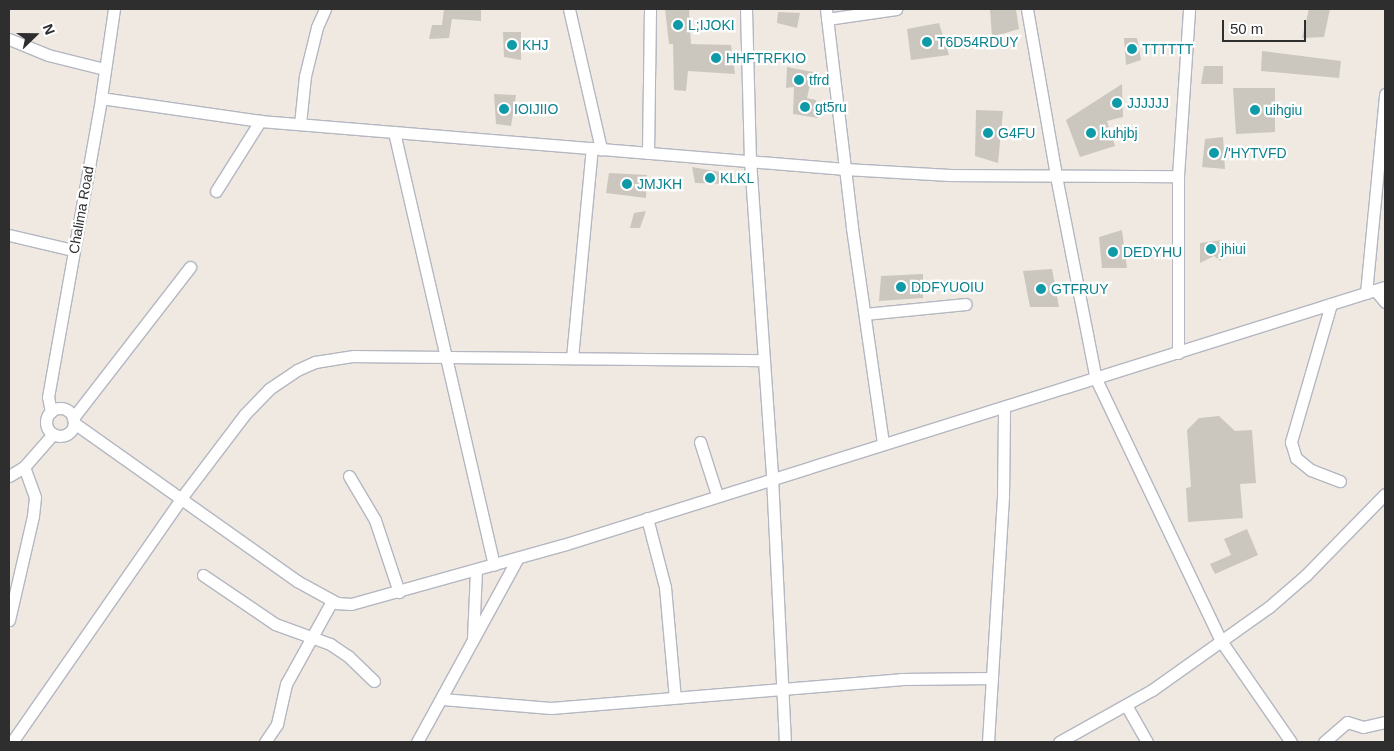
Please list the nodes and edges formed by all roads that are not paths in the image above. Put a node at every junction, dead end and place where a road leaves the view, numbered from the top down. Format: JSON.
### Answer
{"nodes":[{"id":1,"x":114,"y":9,"type":"edge"},
{"id":2,"x":325,"y":9,"type":"edge"},
{"id":3,"x":569,"y":9,"type":"edge"},
{"id":4,"x":650,"y":9,"type":"edge"},
{"id":5,"x":746,"y":9,"type":"edge"},
{"id":6,"x":896,"y":9,"type":"edge"},
{"id":7,"x":1027,"y":9,"type":"edge"},
{"id":8,"x":1190,"y":9,"type":"edge"},
{"id":9,"x":827,"y":14,"type":"edge"},
{"id":10,"x":9,"y":39,"type":"edge"},
{"id":11,"x":104,"y":69,"type":"junction"},
{"id":12,"x":1385,"y":94,"type":"edge"},
{"id":13,"x":101,"y":98,"type":"junction"},
{"id":14,"x":1384,"y":110,"type":"edge"},
{"id":15,"x":260,"y":121,"type":"junction"},
{"id":16,"x":300,"y":124,"type":"junction"},
{"id":17,"x":394,"y":132,"type":"junction"},
{"id":18,"x":596,"y":149,"type":"junction"},
{"id":19,"x":648,"y":153,"type":"junction"},
{"id":20,"x":750,"y":160,"type":"junction"},
{"id":21,"x":845,"y":168,"type":"junction"},
{"id":22,"x":1056,"y":176,"type":"junction"},
{"id":23,"x":1178,"y":176,"type":"junction"},
{"id":24,"x":216,"y":191,"type":"dead end"},
{"id":25,"x":9,"y":235,"type":"edge"},
{"id":26,"x":73,"y":250,"type":"junction"},
{"id":27,"x":190,"y":267,"type":"dead end"},
{"id":28,"x":1376,"y":290,"type":"edge"},
{"id":29,"x":1385,"y":302,"type":"edge"},
{"id":30,"x":966,"y":304,"type":"dead end"},
{"id":31,"x":1331,"y":304,"type":"junction"},
{"id":32,"x":865,"y":314,"type":"junction"},
{"id":33,"x":1178,"y":353,"type":"junction"},
{"id":34,"x":446,"y":357,"type":"junction"},
{"id":35,"x":572,"y":358,"type":"junction"},
{"id":36,"x":764,"y":360,"type":"junction"},
{"id":37,"x":1096,"y":379,"type":"junction"},
{"id":38,"x":1004,"y":408,"type":"junction"},
{"id":39,"x":51,"y":412,"type":"junction"},
{"id":40,"x":73,"y":420,"type":"junction"},
{"id":41,"x":53,"y":434,"type":"junction"},
{"id":42,"x":700,"y":442,"type":"dead end"},
{"id":43,"x":883,"y":444,"type":"junction"},
{"id":44,"x":24,"y":467,"type":"junction"},
{"id":45,"x":9,"y":476,"type":"edge"},
{"id":46,"x":349,"y":476,"type":"dead end"},
{"id":47,"x":772,"y":477,"type":"junction"},
{"id":48,"x":1340,"y":480,"type":"dead end"},
{"id":49,"x":1385,"y":494,"type":"edge"},
{"id":50,"x":717,"y":496,"type":"junction"},
{"id":51,"x":182,"y":497,"type":"junction"},
{"id":52,"x":647,"y":518,"type":"junction"},
{"id":53,"x":517,"y":559,"type":"junction"},
{"id":54,"x":494,"y":565,"type":"junction"},
{"id":55,"x":476,"y":570,"type":"junction"},
{"id":56,"x":203,"y":575,"type":"dead end"},
{"id":57,"x":399,"y":592,"type":"junction"},
{"id":58,"x":332,"y":601,"type":"junction"},
{"id":59,"x":9,"y":620,"type":"edge"},
{"id":60,"x":311,"y":638,"type":"junction"},
{"id":61,"x":473,"y":639,"type":"junction"},
{"id":62,"x":1221,"y":641,"type":"junction"},
{"id":63,"x":992,"y":678,"type":"junction"},
{"id":64,"x":374,"y":681,"type":"dead end"},
{"id":65,"x":782,"y":689,"type":"junction"},
{"id":66,"x":675,"y":698,"type":"junction"},
{"id":67,"x":442,"y":699,"type":"junction"},
{"id":68,"x":1126,"y":705,"type":"junction"},
{"id":69,"x":1385,"y":722,"type":"edge"},
{"id":70,"x":12,"y":742,"type":"edge"},
{"id":71,"x":265,"y":742,"type":"edge"},
{"id":72,"x":417,"y":742,"type":"edge"},
{"id":73,"x":785,"y":742,"type":"edge"},
{"id":74,"x":988,"y":742,"type":"edge"},
{"id":75,"x":1059,"y":742,"type":"edge"},
{"id":76,"x":1148,"y":742,"type":"edge"},
{"id":77,"x":1291,"y":742,"type":"edge"},
{"id":78,"x":1324,"y":742,"type":"edge"}],
"edges":[{"from":1,"to":11,"type":"street","name":"Chalima Road"},
{"from":2,"to":16,"type":"street"},
{"from":3,"to":18,"type":"street"},
{"from":4,"to":19,"type":"street"},
{"from":5,"to":20,"type":"street"},
{"from":6,"to":9,"type":"street"},
{"from":7,"to":22,"type":"street"},
{"from":8,"to":23,"type":"street"},
{"from":9,"to":21,"type":"street"},
{"from":10,"to":11,"type":"street"},
{"from":11,"to":13,"type":"street","name":"Chalima Road"},
{"from":12,"to":14,"type":"street"},
{"from":13,"to":15,"type":"street"},
{"from":13,"to":26,"type":"street","name":"Chalima Road"},
{"from":14,"to":28,"type":"street"},
{"from":15,"to":16,"type":"street"},
{"from":15,"to":24,"type":"street"},
{"from":16,"to":17,"type":"street"},
{"from":17,"to":18,"type":"street"},
{"from":17,"to":34,"type":"street"},
{"from":18,"to":19,"type":"street"},
{"from":18,"to":35,"type":"street"},
{"from":19,"to":20,"type":"street"},
{"from":20,"to":21,"type":"street"},
{"from":20,"to":36,"type":"street"},
{"from":21,"to":22,"type":"street"},
{"from":21,"to":32,"type":"street"},
{"from":22,"to":23,"type":"street"},
{"from":22,"to":37,"type":"street"},
{"from":23,"to":33,"type":"street"},
{"from":25,"to":26,"type":"street"},
{"from":26,"to":39,"type":"street","name":"Chalima Road"},
{"from":27,"to":40,"type":"street"},
{"from":28,"to":29,"type":"street"},
{"from":28,"to":31,"type":"street"},
{"from":30,"to":32,"type":"street"},
{"from":31,"to":33,"type":"street"},
{"from":31,"to":48,"type":"street"},
{"from":32,"to":43,"type":"street"},
{"from":33,"to":37,"type":"street"},
{"from":34,"to":35,"type":"street"},
{"from":34,"to":51,"type":"street"},
{"from":34,"to":54,"type":"street"},
{"from":35,"to":36,"type":"street"},
{"from":36,"to":47,"type":"street"},
{"from":37,"to":38,"type":"street"},
{"from":37,"to":62,"type":"street"},
{"from":38,"to":43,"type":"street"},
{"from":38,"to":63,"type":"street"},
{"from":39,"to":40,"type":"street"},
{"from":39,"to":41,"type":"street"},
{"from":40,"to":41,"type":"street"},
{"from":40,"to":51,"type":"street"},
{"from":41,"to":44,"type":"street"},
{"from":42,"to":50,"type":"street"},
{"from":43,"to":47,"type":"street"},
{"from":44,"to":45,"type":"street"},
{"from":44,"to":59,"type":"street"},
{"from":46,"to":57,"type":"street"},
{"from":47,"to":50,"type":"street"},
{"from":47,"to":65,"type":"street"},
{"from":49,"to":62,"type":"street"},
{"from":50,"to":52,"type":"street"},
{"from":51,"to":58,"type":"street"},
{"from":51,"to":70,"type":"street"},
{"from":52,"to":53,"type":"street"},
{"from":52,"to":66,"type":"street"},
{"from":53,"to":54,"type":"street"},
{"from":53,"to":61,"type":"street"},
{"from":54,"to":55,"type":"street"},
{"from":55,"to":57,"type":"street"},
{"from":55,"to":61,"type":"street"},
{"from":56,"to":60,"type":"street"},
{"from":57,"to":58,"type":"street"},
{"from":58,"to":60,"type":"street"},
{"from":60,"to":64,"type":"street"},
{"from":60,"to":71,"type":"street"},
{"from":61,"to":67,"type":"street"},
{"from":62,"to":68,"type":"street"},
{"from":62,"to":77,"type":"street"},
{"from":63,"to":65,"type":"street"},
{"from":63,"to":74,"type":"street"},
{"from":65,"to":66,"type":"street"},
{"from":65,"to":73,"type":"street"},
{"from":66,"to":67,"type":"street"},
{"from":67,"to":72,"type":"street"},
{"from":68,"to":75,"type":"street"},
{"from":68,"to":76,"type":"street"},
{"from":69,"to":78,"type":"street"}]}
